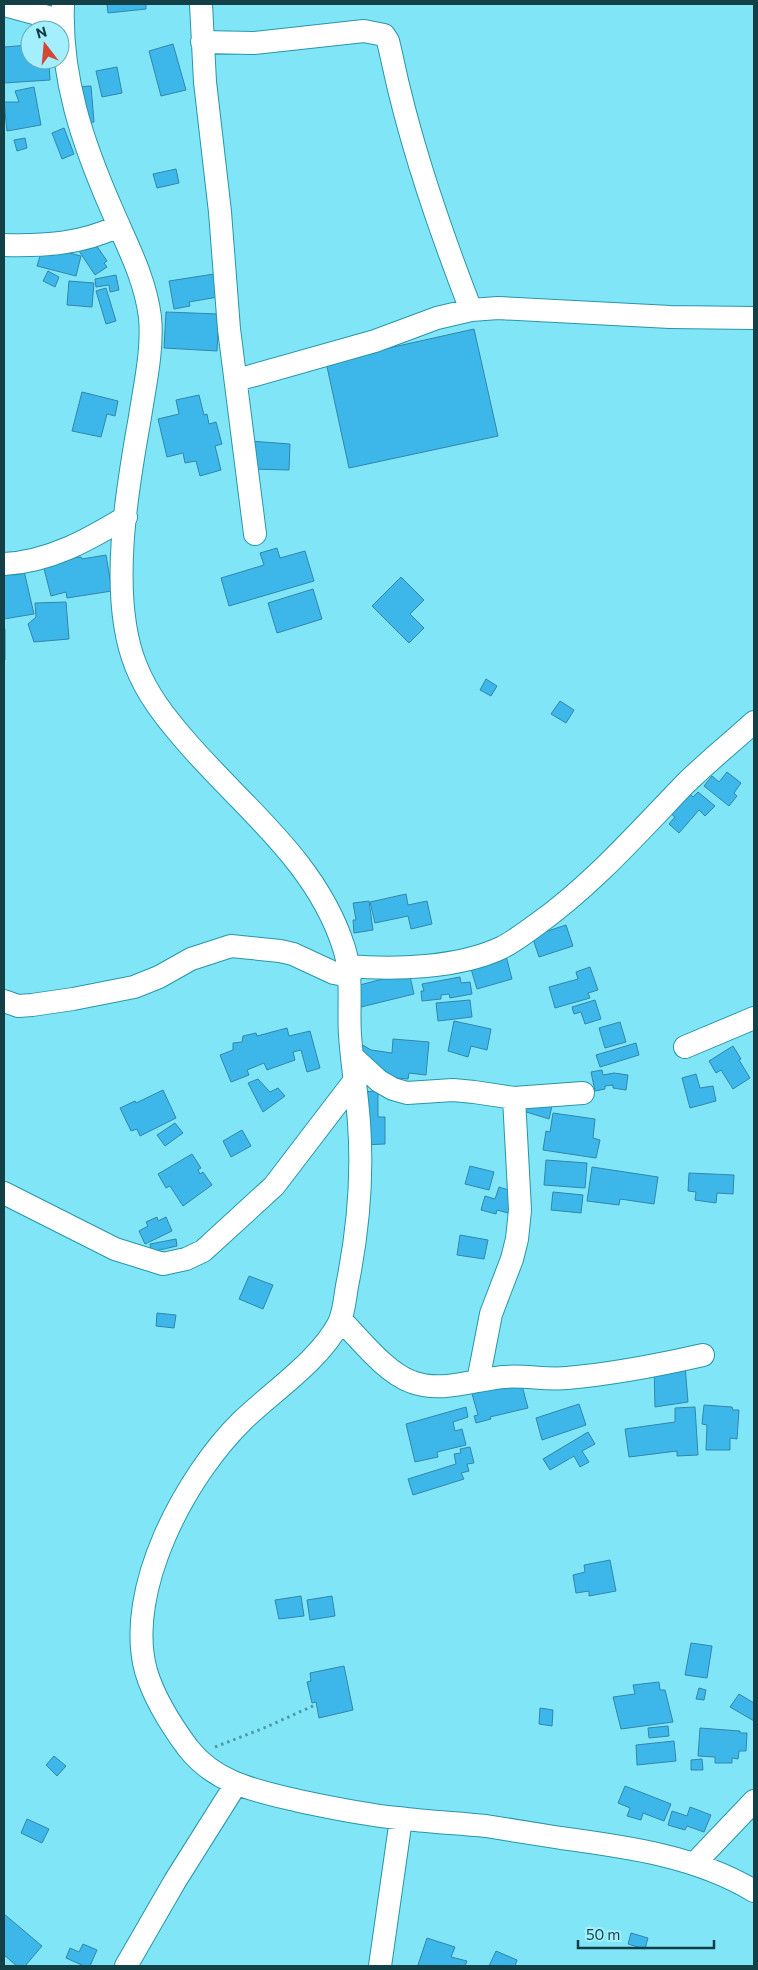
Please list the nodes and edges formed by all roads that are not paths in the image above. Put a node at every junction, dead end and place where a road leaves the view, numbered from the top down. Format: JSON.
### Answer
{"nodes":[{"id":1,"x":201,"y":4,"type":"edge"},
{"id":2,"x":4,"y":5,"type":"edge"},
{"id":3,"x":63,"y":12,"type":"edge"},
{"id":4,"x":202,"y":42,"type":"junction"},
{"id":5,"x":118,"y":226,"type":"junction"},
{"id":6,"x":4,"y":245,"type":"edge"},
{"id":7,"x":470,"y":310,"type":"junction"},
{"id":8,"x":754,"y":318,"type":"edge"},
{"id":9,"x":237,"y":380,"type":"junction"},
{"id":10,"x":126,"y":517,"type":"junction"},
{"id":11,"x":255,"y":534,"type":"dead end"},
{"id":12,"x":4,"y":564,"type":"edge"},
{"id":13,"x":754,"y":722,"type":"edge"},
{"id":14,"x":349,"y":971,"type":"junction"},
{"id":15,"x":4,"y":1001,"type":"edge"},
{"id":16,"x":754,"y":1018,"type":"edge"},
{"id":17,"x":685,"y":1047,"type":"dead end"},
{"id":18,"x":354,"y":1058,"type":"junction"},
{"id":19,"x":355,"y":1080,"type":"junction"},
{"id":20,"x":583,"y":1093,"type":"dead end"},
{"id":21,"x":514,"y":1098,"type":"junction"},
{"id":22,"x":4,"y":1194,"type":"edge"},
{"id":23,"x":340,"y":1320,"type":"junction"},
{"id":24,"x":703,"y":1355,"type":"dead end"},
{"id":25,"x":478,"y":1381,"type":"junction"},
{"id":26,"x":236,"y":1784,"type":"junction"},
{"id":27,"x":754,"y":1802,"type":"edge"},
{"id":28,"x":401,"y":1819,"type":"junction"},
{"id":29,"x":695,"y":1863,"type":"junction"},
{"id":30,"x":754,"y":1891,"type":"edge"},
{"id":31,"x":126,"y":1966,"type":"edge"},
{"id":32,"x":380,"y":1966,"type":"edge"}],
"edges":[{"from":1,"to":4,"type":"street"},
{"from":2,"to":3,"type":"street"},
{"from":3,"to":5,"type":"street"},
{"from":4,"to":7,"type":"street"},
{"from":4,"to":9,"type":"street"},
{"from":5,"to":6,"type":"street"},
{"from":5,"to":10,"type":"street"},
{"from":7,"to":8,"type":"street"},
{"from":7,"to":9,"type":"street"},
{"from":9,"to":11,"type":"street"},
{"from":10,"to":12,"type":"street"},
{"from":10,"to":14,"type":"street"},
{"from":13,"to":14,"type":"street"},
{"from":14,"to":15,"type":"street"},
{"from":14,"to":18,"type":"street"},
{"from":16,"to":17,"type":"street"},
{"from":18,"to":19,"type":"street"},
{"from":18,"to":21,"type":"street"},
{"from":19,"to":22,"type":"street"},
{"from":19,"to":23,"type":"street"},
{"from":20,"to":21,"type":"street"},
{"from":21,"to":25,"type":"street"},
{"from":23,"to":25,"type":"street"},
{"from":23,"to":26,"type":"street"},
{"from":24,"to":25,"type":"street"},
{"from":26,"to":28,"type":"street"},
{"from":26,"to":31,"type":"street"},
{"from":27,"to":29,"type":"street"},
{"from":28,"to":29,"type":"street"},
{"from":28,"to":32,"type":"street"},
{"from":29,"to":30,"type":"street"}]}
